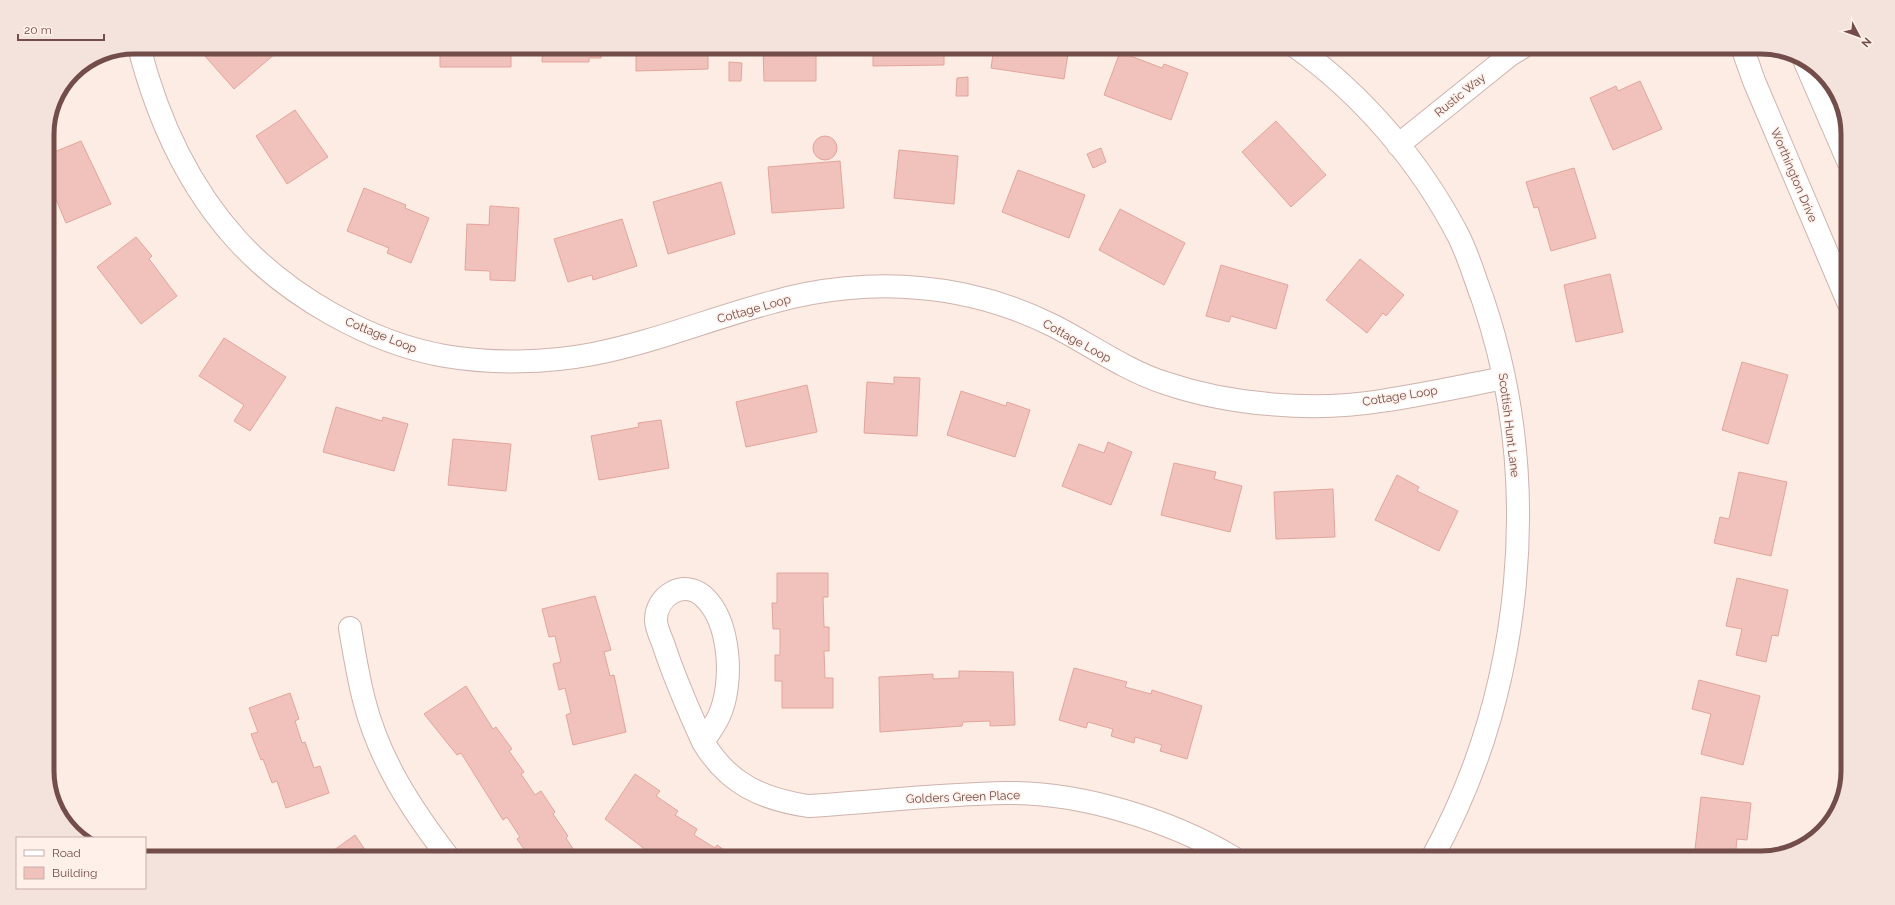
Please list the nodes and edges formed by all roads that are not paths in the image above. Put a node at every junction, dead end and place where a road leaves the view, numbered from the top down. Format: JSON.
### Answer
{"nodes":[{"id":1,"x":141,"y":54,"type":"edge"},
{"id":2,"x":1306,"y":54,"type":"edge"},
{"id":3,"x":1512,"y":54,"type":"edge"},
{"id":4,"x":1744,"y":54,"type":"edge"},
{"id":5,"x":1808,"y":69,"type":"edge"},
{"id":6,"x":1398,"y":144,"type":"junction"},
{"id":7,"x":1841,"y":145,"type":"edge"},
{"id":8,"x":1841,"y":286,"type":"edge"},
{"id":9,"x":1504,"y":378,"type":"junction"},
{"id":10,"x":350,"y":628,"type":"dead end"},
{"id":11,"x":703,"y":742,"type":"junction"},
{"id":12,"x":444,"y":851,"type":"edge"},
{"id":13,"x":1220,"y":851,"type":"edge"},
{"id":14,"x":1436,"y":851,"type":"edge"}],
"edges":[{"from":1,"to":9,"type":"street","name":"Cottage Loop"},
{"from":2,"to":6,"type":"street","name":"Scottish Hunt Lane"},
{"from":3,"to":6,"type":"street","name":"Rustic Way"},
{"from":4,"to":8,"type":"street","name":"Worthington Drive"},
{"from":5,"to":7,"type":"street"},
{"from":6,"to":9,"type":"street","name":"Scottish Hunt Lane"},
{"from":9,"to":14,"type":"street","name":"Scottish Hunt Lane"},
{"from":10,"to":12,"type":"street"},
{"from":11,"to":11,"type":"street","name":"Golders Green Place"},
{"from":11,"to":13,"type":"street","name":"Golders Green Place"}]}
